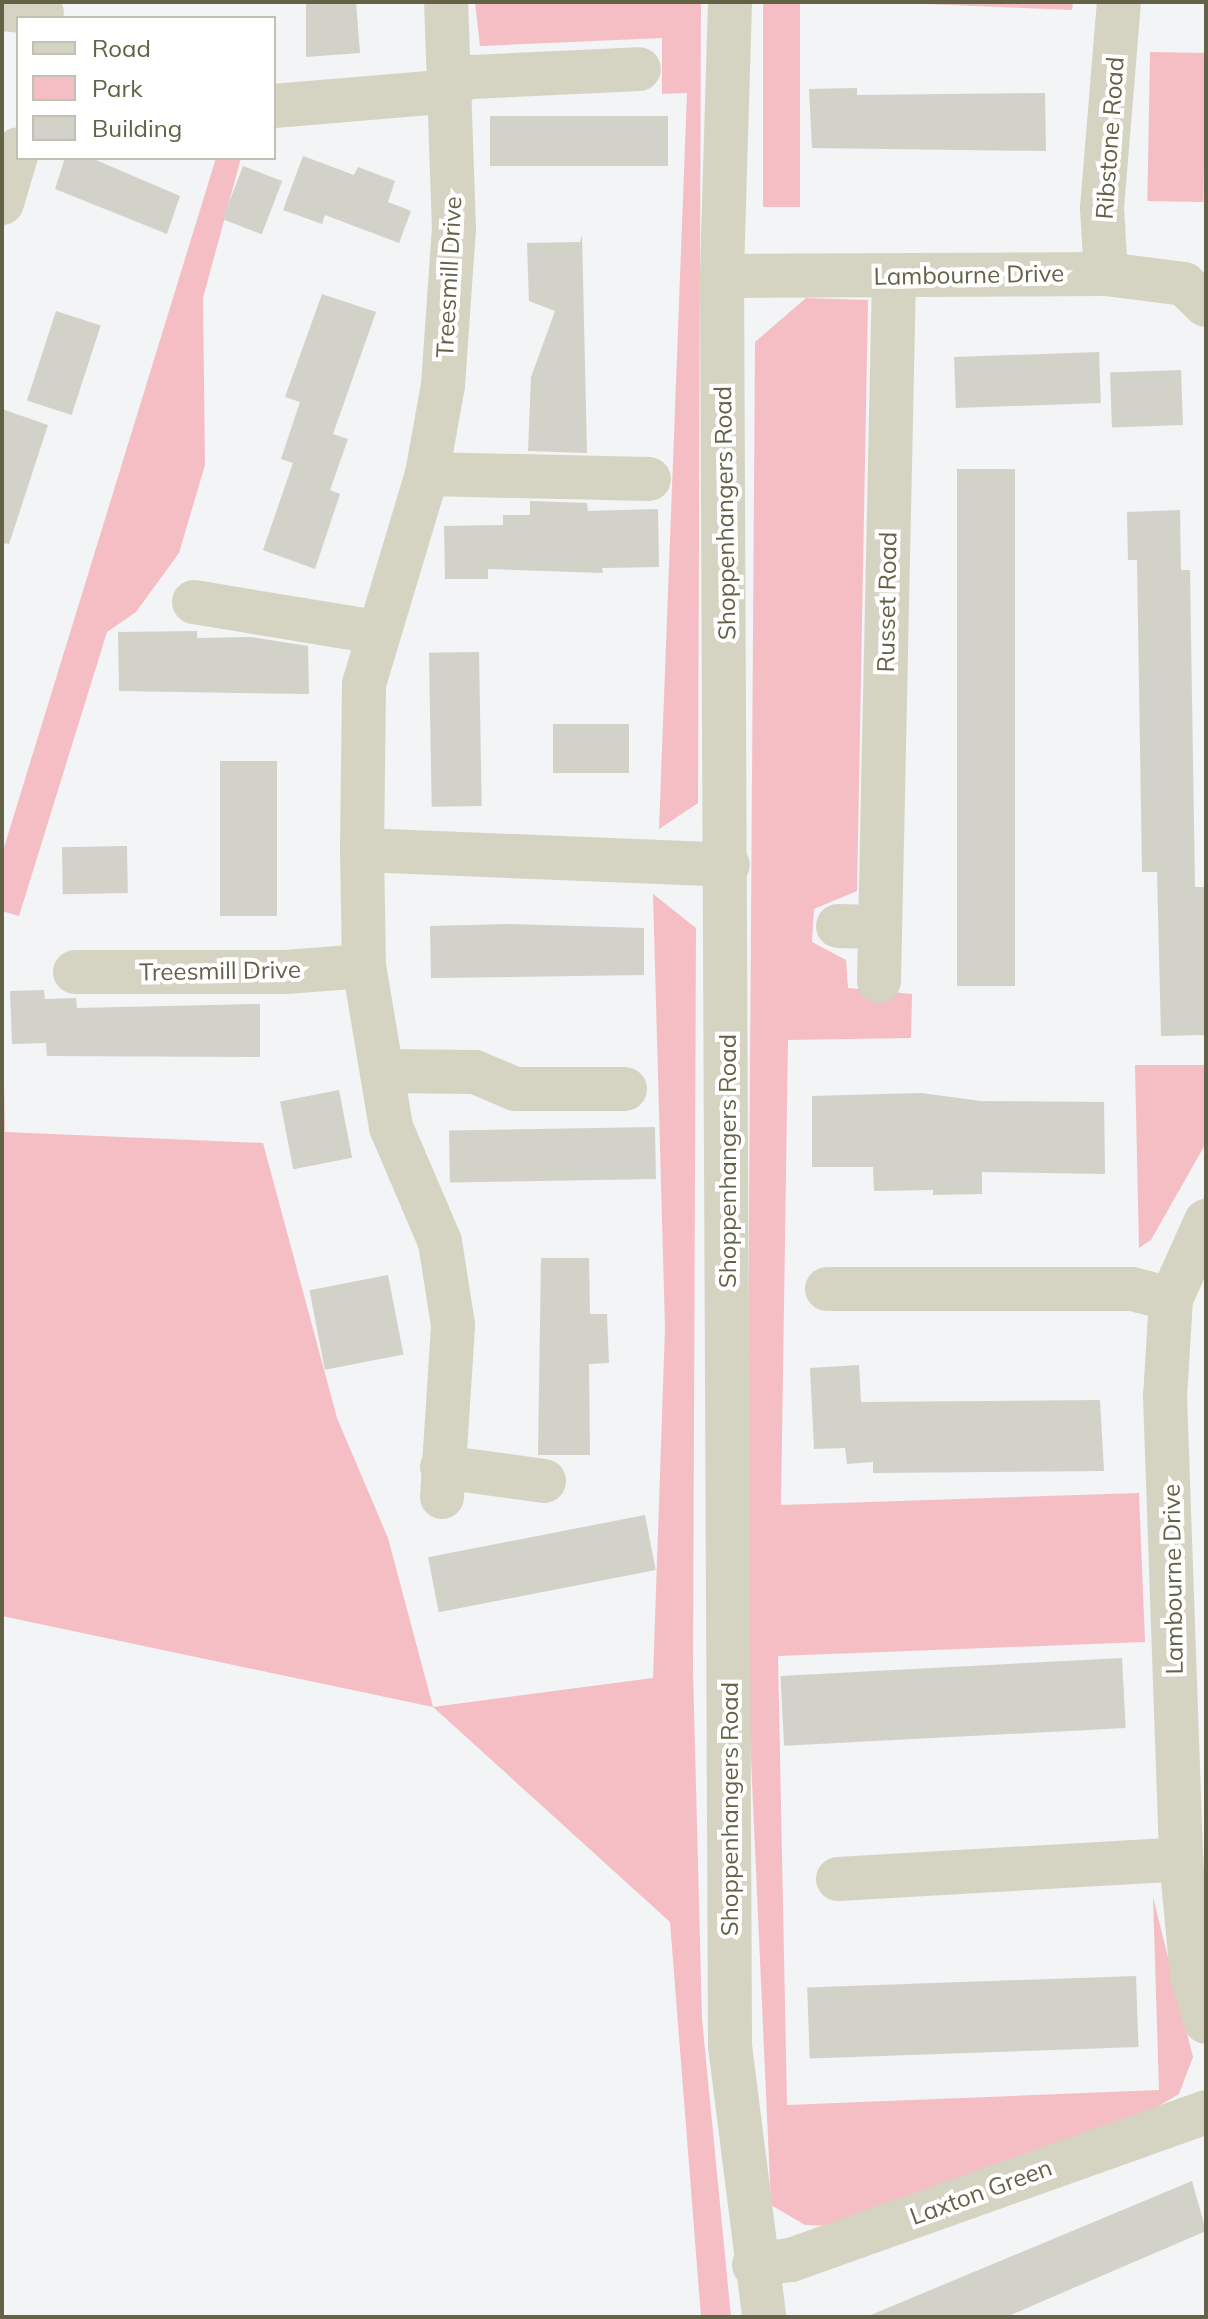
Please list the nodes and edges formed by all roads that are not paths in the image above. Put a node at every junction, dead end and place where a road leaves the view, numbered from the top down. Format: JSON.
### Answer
{"nodes":[{"id":1,"x":446,"y":2,"type":"edge"},
{"id":2,"x":730,"y":2,"type":"edge"},
{"id":3,"x":1119,"y":2,"type":"edge"},
{"id":4,"x":639,"y":69,"type":"dead end"},
{"id":5,"x":452,"y":85,"type":"junction"},
{"id":6,"x":276,"y":106,"type":"edge"},
{"id":7,"x":16,"y":156,"type":"edge"},
{"id":8,"x":2,"y":203,"type":"edge"},
{"id":9,"x":1106,"y":274,"type":"junction"},
{"id":10,"x":722,"y":276,"type":"junction"},
{"id":11,"x":894,"y":278,"type":"junction"},
{"id":12,"x":1206,"y":305,"type":"edge"},
{"id":13,"x":427,"y":474,"type":"junction"},
{"id":14,"x":649,"y":479,"type":"dead end"},
{"id":15,"x":194,"y":602,"type":"dead end"},
{"id":16,"x":376,"y":632,"type":"junction"},
{"id":17,"x":362,"y":850,"type":"junction"},
{"id":18,"x":728,"y":865,"type":"junction"},
{"id":19,"x":364,"y":966,"type":"junction"},
{"id":20,"x":75,"y":972,"type":"dead end"},
{"id":21,"x":879,"y":981,"type":"dead end"},
{"id":22,"x":382,"y":1071,"type":"junction"},
{"id":23,"x":625,"y":1089,"type":"dead end"},
{"id":24,"x":1206,"y":1221,"type":"edge"},
{"id":25,"x":827,"y":1289,"type":"dead end"},
{"id":26,"x":1171,"y":1299,"type":"junction"},
{"id":27,"x":544,"y":1481,"type":"dead end"},
{"id":28,"x":1181,"y":1859,"type":"junction"},
{"id":29,"x":838,"y":1879,"type":"dead end"},
{"id":30,"x":1206,"y":2022,"type":"edge"},
{"id":31,"x":1206,"y":2112,"type":"edge"},
{"id":32,"x":754,"y":2265,"type":"junction"},
{"id":33,"x":764,"y":2317,"type":"edge"}],
"edges":[{"from":1,"to":5,"type":"street","name":"Treesmill Drive"},
{"from":2,"to":10,"type":"street","name":"Shoppenhangers Road"},
{"from":3,"to":9,"type":"street","name":"Ribstone Road"},
{"from":4,"to":5,"type":"street"},
{"from":5,"to":6,"type":"street"},
{"from":5,"to":13,"type":"street","name":"Treesmill Drive"},
{"from":7,"to":8,"type":"street"},
{"from":9,"to":11,"type":"street","name":"Lambourne Drive"},
{"from":9,"to":12,"type":"street","name":"Lambourne Drive"},
{"from":10,"to":11,"type":"street","name":"Lambourne Drive"},
{"from":10,"to":18,"type":"street","name":"Shoppenhangers Road"},
{"from":11,"to":21,"type":"street","name":"Russet Road"},
{"from":13,"to":14,"type":"street"},
{"from":13,"to":16,"type":"street","name":"Treesmill Drive"},
{"from":15,"to":16,"type":"street"},
{"from":16,"to":17,"type":"street","name":"Treesmill Drive"},
{"from":17,"to":18,"type":"street"},
{"from":17,"to":19,"type":"street","name":"Treesmill Drive"},
{"from":18,"to":32,"type":"street","name":"Shoppenhangers Road"},
{"from":19,"to":20,"type":"street","name":"Treesmill Drive"},
{"from":19,"to":22,"type":"street","name":"Treesmill Drive"},
{"from":22,"to":23,"type":"street"},
{"from":22,"to":27,"type":"street","name":"Treesmill Drive"},
{"from":24,"to":26,"type":"street","name":"Lambourne Drive"},
{"from":25,"to":26,"type":"street"},
{"from":26,"to":28,"type":"street","name":"Lambourne Drive"},
{"from":28,"to":29,"type":"street"},
{"from":28,"to":30,"type":"street","name":"Lambourne Drive"},
{"from":31,"to":32,"type":"street","name":"Laxton Green"},
{"from":32,"to":33,"type":"street","name":"Shoppenhangers Road"}]}
